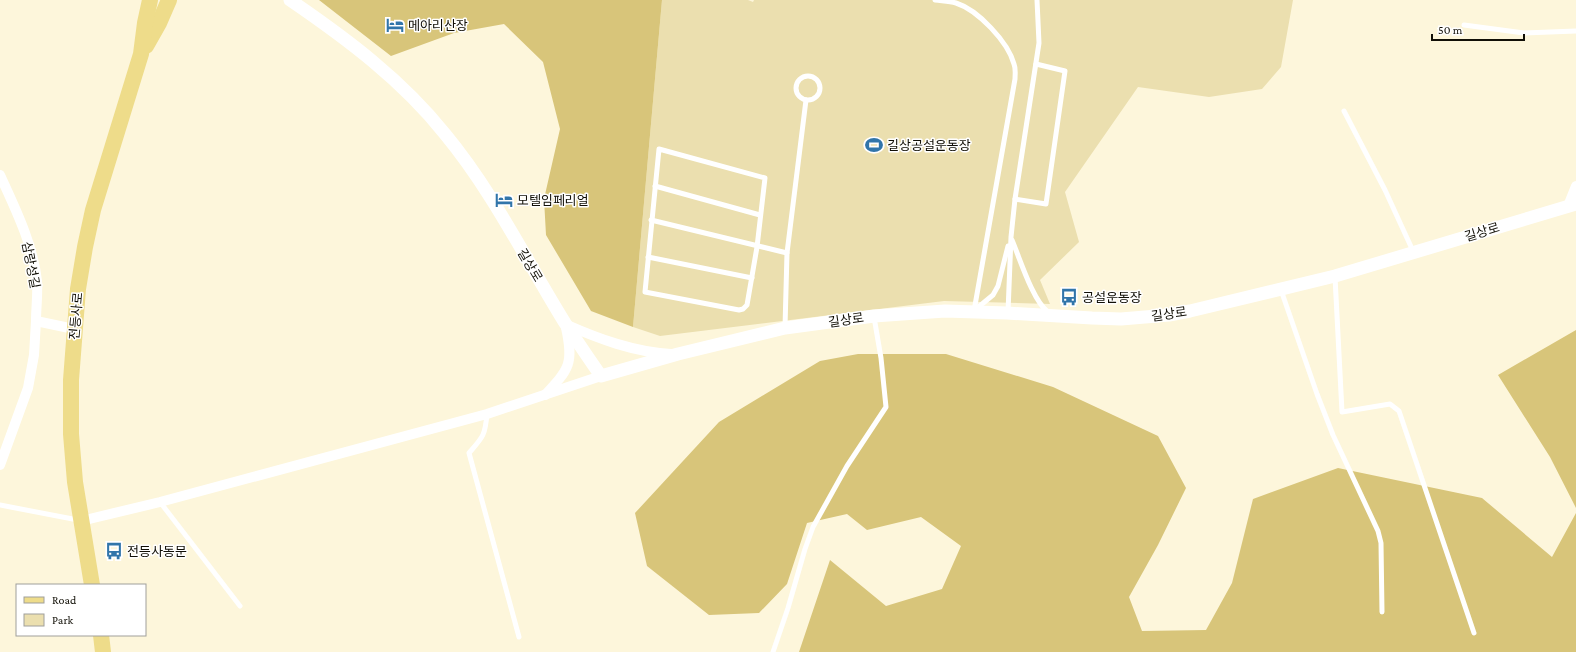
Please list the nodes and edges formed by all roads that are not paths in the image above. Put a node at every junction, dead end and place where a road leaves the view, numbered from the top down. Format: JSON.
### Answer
{"nodes":[{"id":1,"x":150,"y":0,"type":"edge"},
{"id":2,"x":169,"y":0,"type":"edge"},
{"id":3,"x":290,"y":0,"type":"edge"},
{"id":4,"x":935,"y":0,"type":"edge"},
{"id":5,"x":1037,"y":0,"type":"edge"},
{"id":6,"x":1464,"y":26,"type":"dead end"},
{"id":7,"x":1576,"y":31,"type":"edge"},
{"id":8,"x":141,"y":54,"type":"junction"},
{"id":9,"x":1036,"y":64,"type":"junction"},
{"id":10,"x":806,"y":100,"type":"junction"},
{"id":11,"x":1344,"y":111,"type":"dead end"},
{"id":12,"x":0,"y":174,"type":"edge"},
{"id":13,"x":655,"y":186,"type":"junction"},
{"id":14,"x":1576,"y":186,"type":"edge"},
{"id":15,"x":1015,"y":199,"type":"junction"},
{"id":16,"x":1572,"y":205,"type":"edge"},
{"id":17,"x":760,"y":215,"type":"junction"},
{"id":18,"x":651,"y":220,"type":"junction"},
{"id":19,"x":1011,"y":237,"type":"junction"},
{"id":20,"x":757,"y":247,"type":"junction"},
{"id":21,"x":1414,"y":252,"type":"junction"},
{"id":22,"x":787,"y":254,"type":"junction"},
{"id":23,"x":648,"y":257,"type":"junction"},
{"id":24,"x":1335,"y":276,"type":"junction"},
{"id":25,"x":752,"y":278,"type":"junction"},
{"id":26,"x":1281,"y":290,"type":"junction"},
{"id":27,"x":974,"y":311,"type":"junction"},
{"id":28,"x":1008,"y":312,"type":"junction"},
{"id":29,"x":874,"y":316,"type":"junction"},
{"id":30,"x":1053,"y":316,"type":"junction"},
{"id":31,"x":36,"y":321,"type":"junction"},
{"id":32,"x":566,"y":324,"type":"junction"},
{"id":33,"x":785,"y":328,"type":"junction"},
{"id":34,"x":74,"y":329,"type":"junction"},
{"id":35,"x":678,"y":354,"type":"junction"},
{"id":36,"x":601,"y":376,"type":"junction"},
{"id":37,"x":544,"y":396,"type":"junction"},
{"id":38,"x":487,"y":414,"type":"junction"},
{"id":39,"x":0,"y":465,"type":"edge"},
{"id":40,"x":160,"y":502,"type":"junction"},
{"id":41,"x":0,"y":505,"type":"edge"},
{"id":42,"x":81,"y":521,"type":"junction"},
{"id":43,"x":92,"y":584,"type":"edge"},
{"id":44,"x":240,"y":606,"type":"dead end"},
{"id":45,"x":1382,"y":612,"type":"dead end"},
{"id":46,"x":1474,"y":633,"type":"dead end"},
{"id":47,"x":101,"y":636,"type":"edge"},
{"id":48,"x":519,"y":637,"type":"dead end"},
{"id":49,"x":103,"y":652,"type":"edge"},
{"id":50,"x":772,"y":652,"type":"edge"}],
"edges":[{"from":1,"to":8,"type":"main road","name":"전등사로"},
{"from":2,"to":8,"type":"main road","name":"전등사로"},
{"from":3,"to":32,"type":"street","name":"길상로"},
{"from":4,"to":27,"type":"lane"},
{"from":5,"to":9,"type":"lane"},
{"from":6,"to":7,"type":"lane"},
{"from":8,"to":34,"type":"main road","name":"전등사로"},
{"from":9,"to":15,"type":"lane"},
{"from":9,"to":15,"type":"lane"},
{"from":10,"to":10,"type":"lane"},
{"from":10,"to":22,"type":"lane"},
{"from":11,"to":21,"type":"lane"},
{"from":12,"to":31,"type":"street","name":"삼랑성길"},
{"from":13,"to":17,"type":"lane"},
{"from":13,"to":17,"type":"lane"},
{"from":13,"to":18,"type":"lane"},
{"from":14,"to":16,"type":"street"},
{"from":15,"to":19,"type":"lane"},
{"from":16,"to":21,"type":"street","name":"길상로"},
{"from":17,"to":20,"type":"lane"},
{"from":18,"to":20,"type":"lane"},
{"from":18,"to":23,"type":"lane"},
{"from":19,"to":27,"type":"lane"},
{"from":19,"to":28,"type":"lane"},
{"from":19,"to":30,"type":"lane"},
{"from":20,"to":22,"type":"lane"},
{"from":20,"to":25,"type":"lane"},
{"from":21,"to":24,"type":"street","name":"길상로"},
{"from":22,"to":33,"type":"lane"},
{"from":23,"to":25,"type":"lane"},
{"from":23,"to":25,"type":"lane"},
{"from":24,"to":26,"type":"street","name":"길상로"},
{"from":24,"to":46,"type":"lane"},
{"from":26,"to":30,"type":"street","name":"길상로"},
{"from":26,"to":45,"type":"lane"},
{"from":27,"to":28,"type":"street","name":"길상로"},
{"from":27,"to":29,"type":"street","name":"길상로"},
{"from":28,"to":30,"type":"street","name":"길상로"},
{"from":29,"to":33,"type":"street","name":"길상로"},
{"from":29,"to":50,"type":"lane"},
{"from":31,"to":34,"type":"street"},
{"from":31,"to":39,"type":"street","name":"삼랑성길"},
{"from":32,"to":35,"type":"street"},
{"from":32,"to":36,"type":"street","name":"길상로"},
{"from":32,"to":37,"type":"street"},
{"from":33,"to":35,"type":"street","name":"길상로"},
{"from":34,"to":42,"type":"main road","name":"전등사로"},
{"from":35,"to":36,"type":"street","name":"길상로"},
{"from":36,"to":37,"type":"street"},
{"from":37,"to":38,"type":"street"},
{"from":38,"to":40,"type":"street"},
{"from":38,"to":48,"type":"lane"},
{"from":40,"to":42,"type":"street"},
{"from":40,"to":44,"type":"lane"},
{"from":41,"to":42,"type":"lane"},
{"from":42,"to":43,"type":"main road","name":"전등사로"},
{"from":47,"to":49,"type":"main road"}]}
